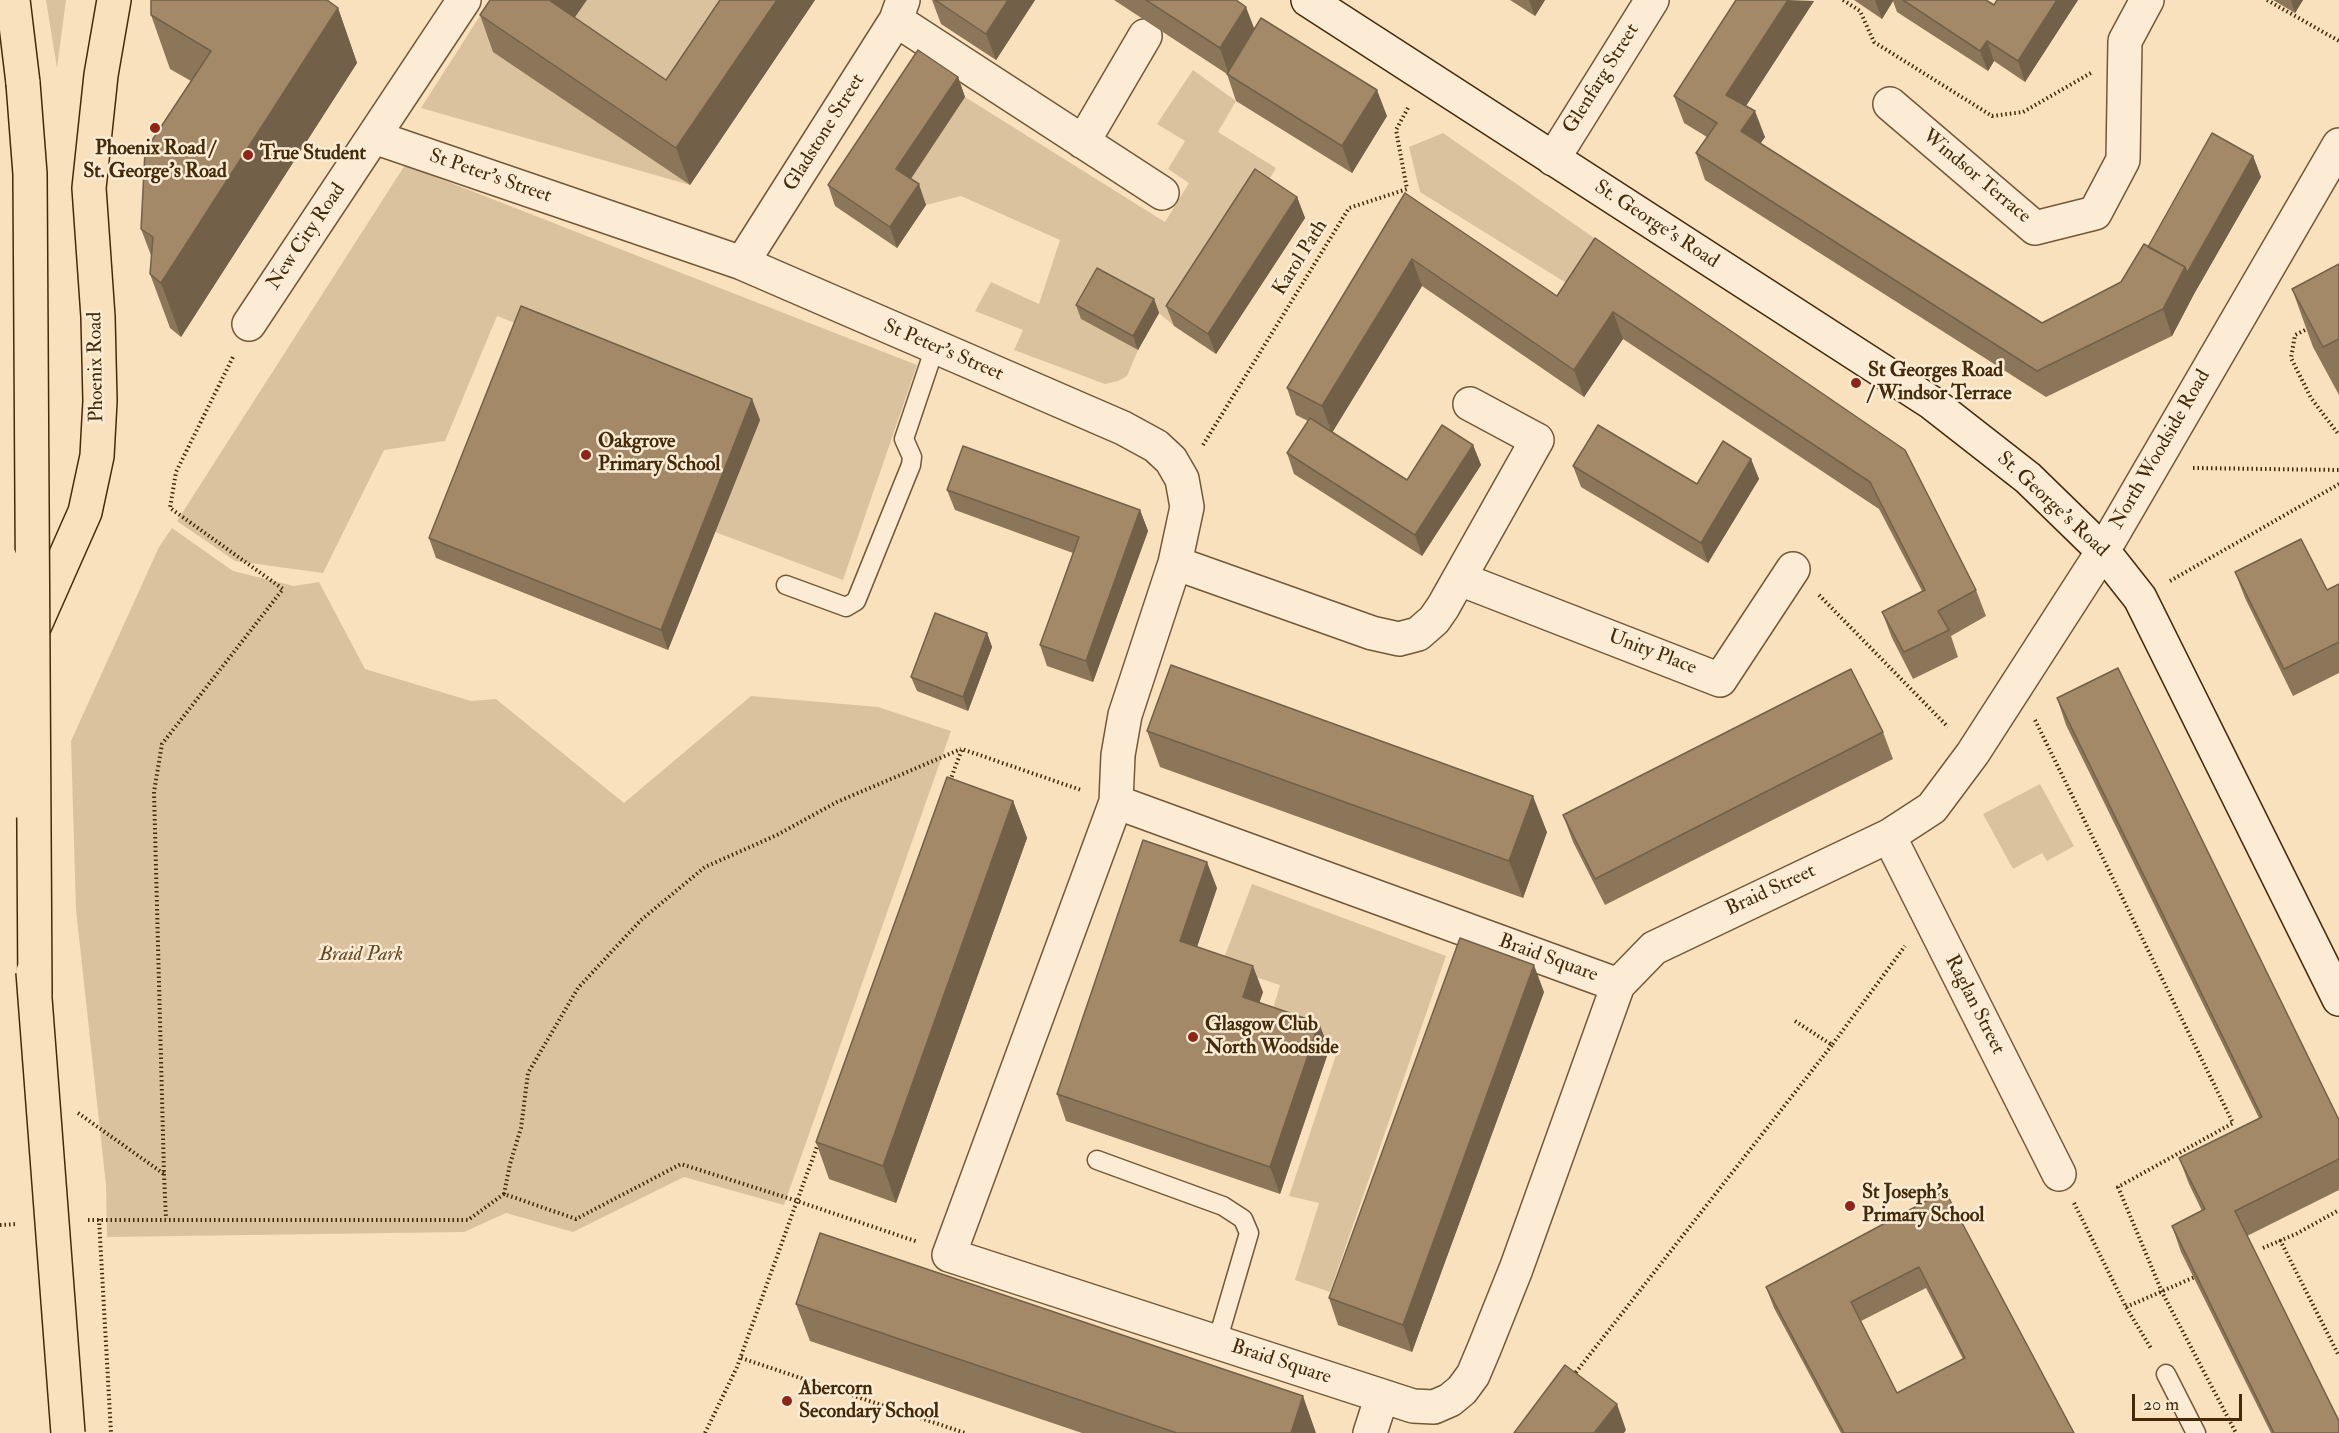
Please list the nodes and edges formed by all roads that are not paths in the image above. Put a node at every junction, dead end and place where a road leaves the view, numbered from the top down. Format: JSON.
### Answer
{"nodes":[{"id":1,"x":13,"y":0,"type":"edge"},
{"id":2,"x":114,"y":0,"type":"edge"},
{"id":3,"x":464,"y":0,"type":"edge"},
{"id":4,"x":1308,"y":0,"type":"edge"},
{"id":5,"x":1652,"y":0,"type":"edge"},
{"id":6,"x":2147,"y":0,"type":"edge"},
{"id":7,"x":900,"y":10,"type":"edge"},
{"id":8,"x":1145,"y":36,"type":"dead end"},
{"id":9,"x":1890,"y":104,"type":"dead end"},
{"id":10,"x":374,"y":137,"type":"junction"},
{"id":11,"x":1083,"y":142,"type":"junction"},
{"id":12,"x":2339,"y":145,"type":"edge"},
{"id":13,"x":1553,"y":159,"type":"junction"},
{"id":14,"x":1162,"y":193,"type":"dead end"},
{"id":15,"x":742,"y":263,"type":"junction"},
{"id":16,"x":249,"y":324,"type":"road end"},
{"id":17,"x":935,"y":347,"type":"junction"},
{"id":18,"x":1470,"y":404,"type":"dead end"},
{"id":19,"x":2103,"y":551,"type":"junction"},
{"id":20,"x":0,"y":558,"type":"edge"},
{"id":21,"x":1174,"y":563,"type":"junction"},
{"id":22,"x":1793,"y":569,"type":"road end"},
{"id":23,"x":1460,"y":579,"type":"junction"},
{"id":24,"x":786,"y":585,"type":"dead end"},
{"id":25,"x":0,"y":716,"type":"edge"},
{"id":26,"x":1116,"y":802,"type":"junction"},
{"id":27,"x":1932,"y":808,"type":"joint"},
{"id":28,"x":1889,"y":836,"type":"junction"},
{"id":29,"x":1618,"y":985,"type":"junction"},
{"id":30,"x":35,"y":994,"type":"junction"},
{"id":31,"x":2339,"y":999,"type":"edge"},
{"id":32,"x":1097,"y":1160,"type":"dead end"},
{"id":33,"x":2059,"y":1174,"type":"road end"},
{"id":34,"x":1217,"y":1342,"type":"junction"},
{"id":35,"x":2166,"y":1374,"type":"road end"},
{"id":36,"x":1382,"y":1396,"type":"junction"},
{"id":37,"x":68,"y":1433,"type":"edge"},
{"id":38,"x":1370,"y":1433,"type":"edge"},
{"id":39,"x":2196,"y":1433,"type":"edge"}],
"edges":[{"from":1,"to":30,"type":"main road","bridge":true},
{"from":2,"to":25,"type":"main road","name":"Phoenix Road"},
{"from":3,"to":10,"type":"street","name":"New City Road"},
{"from":4,"to":13,"type":"street","name":"St. George's Road"},
{"from":5,"to":13,"type":"street","name":"Glenfarg Street"},
{"from":6,"to":9,"type":"street","name":"Windsor Terrace"},
{"from":7,"to":11,"type":"street"},
{"from":7,"to":15,"type":"street","name":"Gladstone Street"},
{"from":8,"to":11,"type":"street"},
{"from":10,"to":15,"type":"street","name":"St Peter's Street"},
{"from":10,"to":16,"type":"street","name":"New City Road"},
{"from":11,"to":14,"type":"street"},
{"from":12,"to":19,"type":"street","name":"North Woodside Road"},
{"from":13,"to":19,"type":"street","name":"St. George's Road"},
{"from":15,"to":17,"type":"street","name":"St Peter's Street"},
{"from":17,"to":21,"type":"street","name":"St Peter's Street"},
{"from":17,"to":24,"type":"lane"},
{"from":18,"to":23,"type":"street"},
{"from":19,"to":27,"type":"street","name":"North Woodside Road"},
{"from":19,"to":31,"type":"street","name":"St. George's Road"},
{"from":20,"to":30,"type":"main road","bridge":true},
{"from":21,"to":23,"type":"street"},
{"from":21,"to":26,"type":"street","name":"St Peter's Street"},
{"from":22,"to":23,"type":"street","name":"Unity Place"},
{"from":26,"to":29,"type":"street","name":"Braid Square"},
{"from":26,"to":34,"type":"street","name":"Braid Square"},
{"from":27,"to":28,"type":"street","name":"Braid Street"},
{"from":28,"to":29,"type":"street","name":"Braid Street"},
{"from":28,"to":33,"type":"street","name":"Raglan Street"},
{"from":29,"to":36,"type":"street","name":"Braid Square"},
{"from":30,"to":37,"type":"main road","bridge":true},
{"from":32,"to":34,"type":"lane"},
{"from":34,"to":36,"type":"street","name":"Braid Square"},
{"from":35,"to":39,"type":"lane"},
{"from":36,"to":38,"type":"street"}]}
